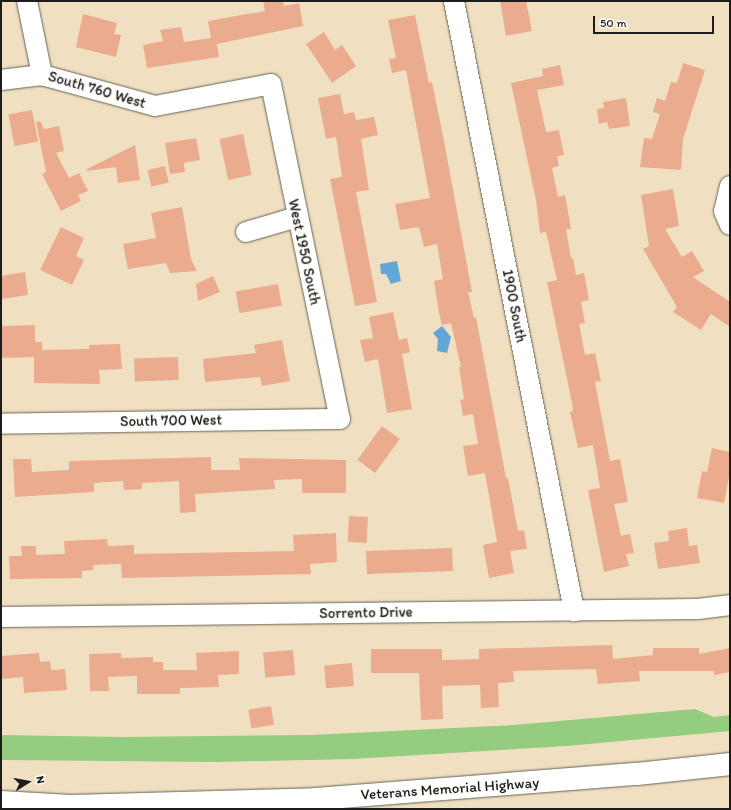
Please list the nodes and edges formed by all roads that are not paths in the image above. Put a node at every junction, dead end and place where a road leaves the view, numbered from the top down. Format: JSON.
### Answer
{"nodes":[{"id":1,"x":27,"y":1,"type":"edge"},
{"id":2,"x":454,"y":1,"type":"edge"},
{"id":3,"x":42,"y":75,"type":"junction"},
{"id":4,"x":1,"y":80,"type":"edge"},
{"id":5,"x":271,"y":84,"type":"joint"},
{"id":6,"x":730,"y":186,"type":"edge"},
{"id":7,"x":297,"y":217,"type":"junction"},
{"id":8,"x":730,"y":225,"type":"edge"},
{"id":9,"x":246,"y":232,"type":"dead end"},
{"id":10,"x":340,"y":419,"type":"joint"},
{"id":11,"x":1,"y":424,"type":"edge"},
{"id":12,"x":730,"y":605,"type":"edge"},
{"id":13,"x":574,"y":610,"type":"junction"},
{"id":14,"x":1,"y":617,"type":"edge"},
{"id":15,"x":730,"y":764,"type":"edge"},
{"id":16,"x":1,"y":802,"type":"edge"}],
"edges":[{"from":1,"to":3,"type":"street"},
{"from":2,"to":13,"type":"street","name":"1900 South"},
{"from":3,"to":4,"type":"street"},
{"from":3,"to":5,"type":"street","name":"South 760 West"},
{"from":5,"to":7,"type":"street","name":"West 1950 South"},
{"from":6,"to":8,"type":"street"},
{"from":7,"to":9,"type":"street"},
{"from":7,"to":10,"type":"street","name":"West 1950 South"},
{"from":10,"to":11,"type":"street","name":"South 700 West"},
{"from":12,"to":13,"type":"street","name":"Sorrento Drive"},
{"from":13,"to":14,"type":"street","name":"Sorrento Drive"},
{"from":15,"to":16,"type":"highway","name":"Veterans Memorial Highway"}]}
